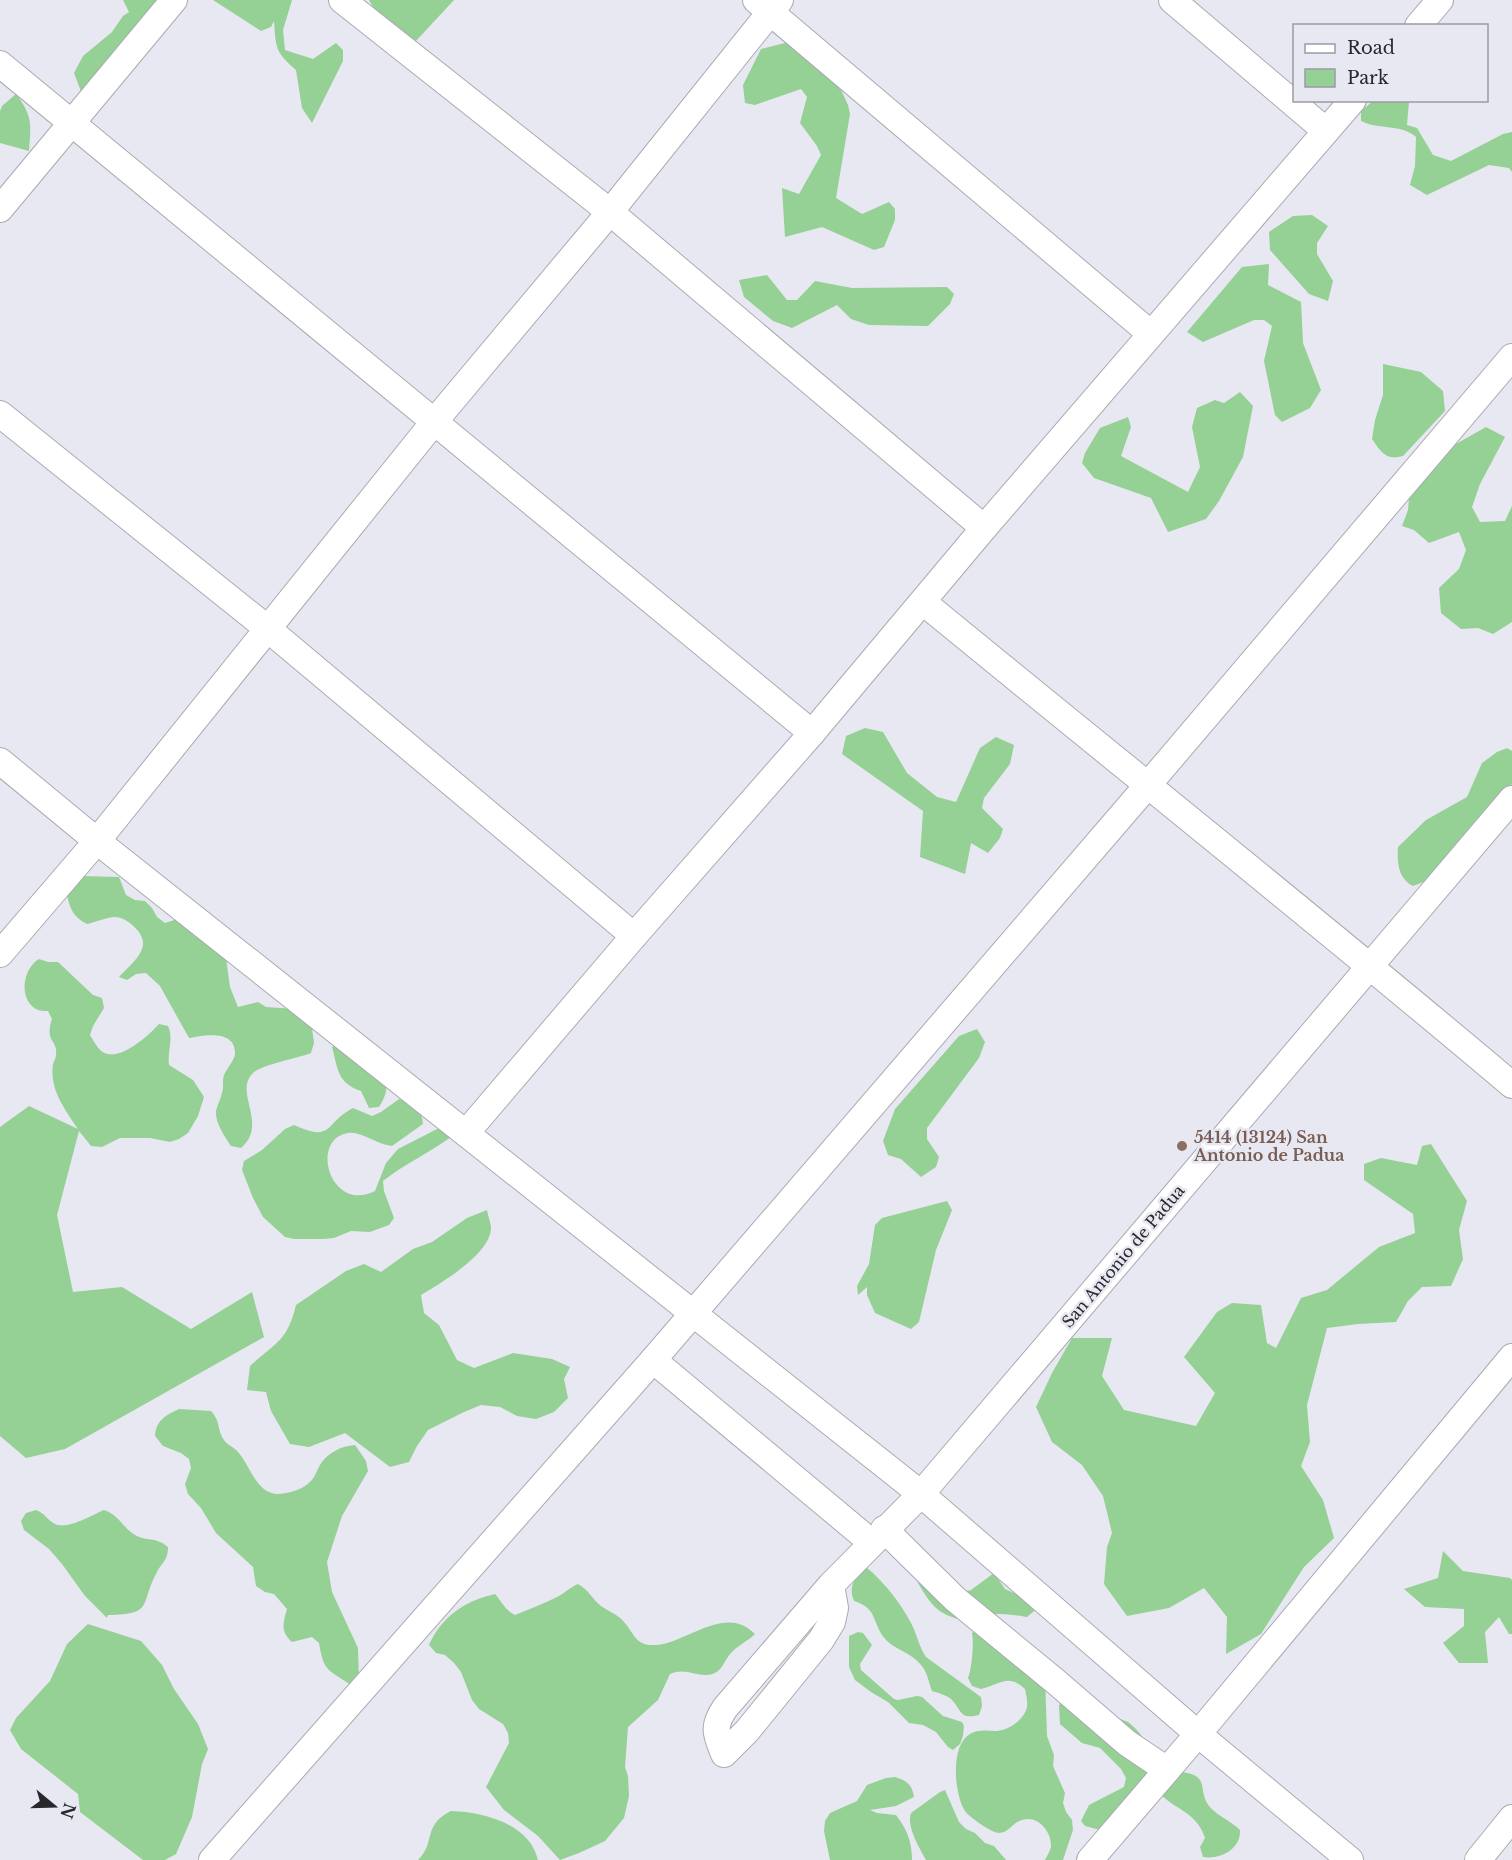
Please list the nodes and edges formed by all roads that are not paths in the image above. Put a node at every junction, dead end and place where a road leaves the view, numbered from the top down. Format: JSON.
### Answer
{"nodes":[{"id":1,"x":174,"y":0,"type":"edge"},
{"id":2,"x":342,"y":0,"type":"edge"},
{"id":3,"x":1172,"y":0,"type":"edge"},
{"id":4,"x":1440,"y":0,"type":"edge"},
{"id":5,"x":768,"y":4,"type":"edge"},
{"id":6,"x":1420,"y":24,"type":"edge"},
{"id":7,"x":0,"y":64,"type":"edge"},
{"id":8,"x":1351,"y":102,"type":"edge"},
{"id":9,"x":71,"y":123,"type":"junction"},
{"id":10,"x":1326,"y":131,"type":"junction"},
{"id":11,"x":0,"y":209,"type":"edge"},
{"id":12,"x":610,"y":212,"type":"junction"},
{"id":13,"x":1151,"y":334,"type":"junction"},
{"id":14,"x":1512,"y":357,"type":"edge"},
{"id":15,"x":0,"y":414,"type":"edge"},
{"id":16,"x":434,"y":422,"type":"junction"},
{"id":17,"x":984,"y":528,"type":"junction"},
{"id":18,"x":923,"y":602,"type":"junction"},
{"id":19,"x":268,"y":629,"type":"junction"},
{"id":20,"x":812,"y":734,"type":"junction"},
{"id":21,"x":0,"y":761,"type":"edge"},
{"id":22,"x":1147,"y":786,"type":"junction"},
{"id":23,"x":1512,"y":799,"type":"edge"},
{"id":24,"x":97,"y":841,"type":"junction"},
{"id":25,"x":634,"y":936,"type":"junction"},
{"id":26,"x":0,"y":954,"type":"edge"},
{"id":27,"x":1370,"y":965,"type":"junction"},
{"id":28,"x":1512,"y":1085,"type":"edge"},
{"id":29,"x":466,"y":1133,"type":"junction"},
{"id":30,"x":692,"y":1314,"type":"junction"},
{"id":31,"x":1512,"y":1357,"type":"edge"},
{"id":32,"x":653,"y":1360,"type":"junction"},
{"id":33,"x":921,"y":1494,"type":"junction"},
{"id":34,"x":878,"y":1536,"type":"junction"},
{"id":35,"x":831,"y":1585,"type":"junction"},
{"id":36,"x":1198,"y":1734,"type":"junction"},
{"id":37,"x":1167,"y":1770,"type":"junction"},
{"id":38,"x":1512,"y":1818,"type":"edge"},
{"id":39,"x":212,"y":1860,"type":"edge"},
{"id":40,"x":1090,"y":1860,"type":"edge"},
{"id":41,"x":1350,"y":1860,"type":"edge"},
{"id":42,"x":1478,"y":1860,"type":"edge"}],
"edges":[{"from":1,"to":9,"type":"street"},
{"from":2,"to":12,"type":"street"},
{"from":3,"to":10,"type":"street"},
{"from":4,"to":6,"type":"street"},
{"from":5,"to":12,"type":"street"},
{"from":5,"to":13,"type":"street"},
{"from":7,"to":9,"type":"street"},
{"from":8,"to":10,"type":"street"},
{"from":9,"to":11,"type":"street"},
{"from":9,"to":16,"type":"street"},
{"from":10,"to":13,"type":"street"},
{"from":12,"to":16,"type":"street"},
{"from":12,"to":17,"type":"street"},
{"from":13,"to":17,"type":"street"},
{"from":14,"to":22,"type":"street"},
{"from":15,"to":19,"type":"street"},
{"from":16,"to":19,"type":"street"},
{"from":16,"to":20,"type":"street"},
{"from":17,"to":18,"type":"street"},
{"from":18,"to":20,"type":"street"},
{"from":18,"to":22,"type":"street"},
{"from":19,"to":24,"type":"street"},
{"from":19,"to":25,"type":"street"},
{"from":20,"to":25,"type":"street"},
{"from":21,"to":24,"type":"street"},
{"from":22,"to":27,"type":"street"},
{"from":22,"to":30,"type":"street"},
{"from":23,"to":27,"type":"street","name":"San Antonio de Padua"},
{"from":24,"to":26,"type":"street"},
{"from":24,"to":29,"type":"street"},
{"from":25,"to":29,"type":"street"},
{"from":27,"to":28,"type":"street"},
{"from":27,"to":33,"type":"street","name":"San Antonio de Padua"},
{"from":29,"to":30,"type":"street"},
{"from":30,"to":32,"type":"street"},
{"from":30,"to":33,"type":"street"},
{"from":31,"to":36,"type":"street"},
{"from":32,"to":34,"type":"street"},
{"from":32,"to":39,"type":"street"},
{"from":33,"to":34,"type":"street","name":"San Antonio de Padua"},
{"from":33,"to":36,"type":"street"},
{"from":34,"to":35,"type":"street","name":"San Antonio de Padua"},
{"from":34,"to":37,"type":"street"},
{"from":35,"to":35,"type":"street","name":"San Antonio de Padua"},
{"from":36,"to":37,"type":"street"},
{"from":36,"to":41,"type":"street"},
{"from":37,"to":40,"type":"street"},
{"from":38,"to":42,"type":"street"}]}
